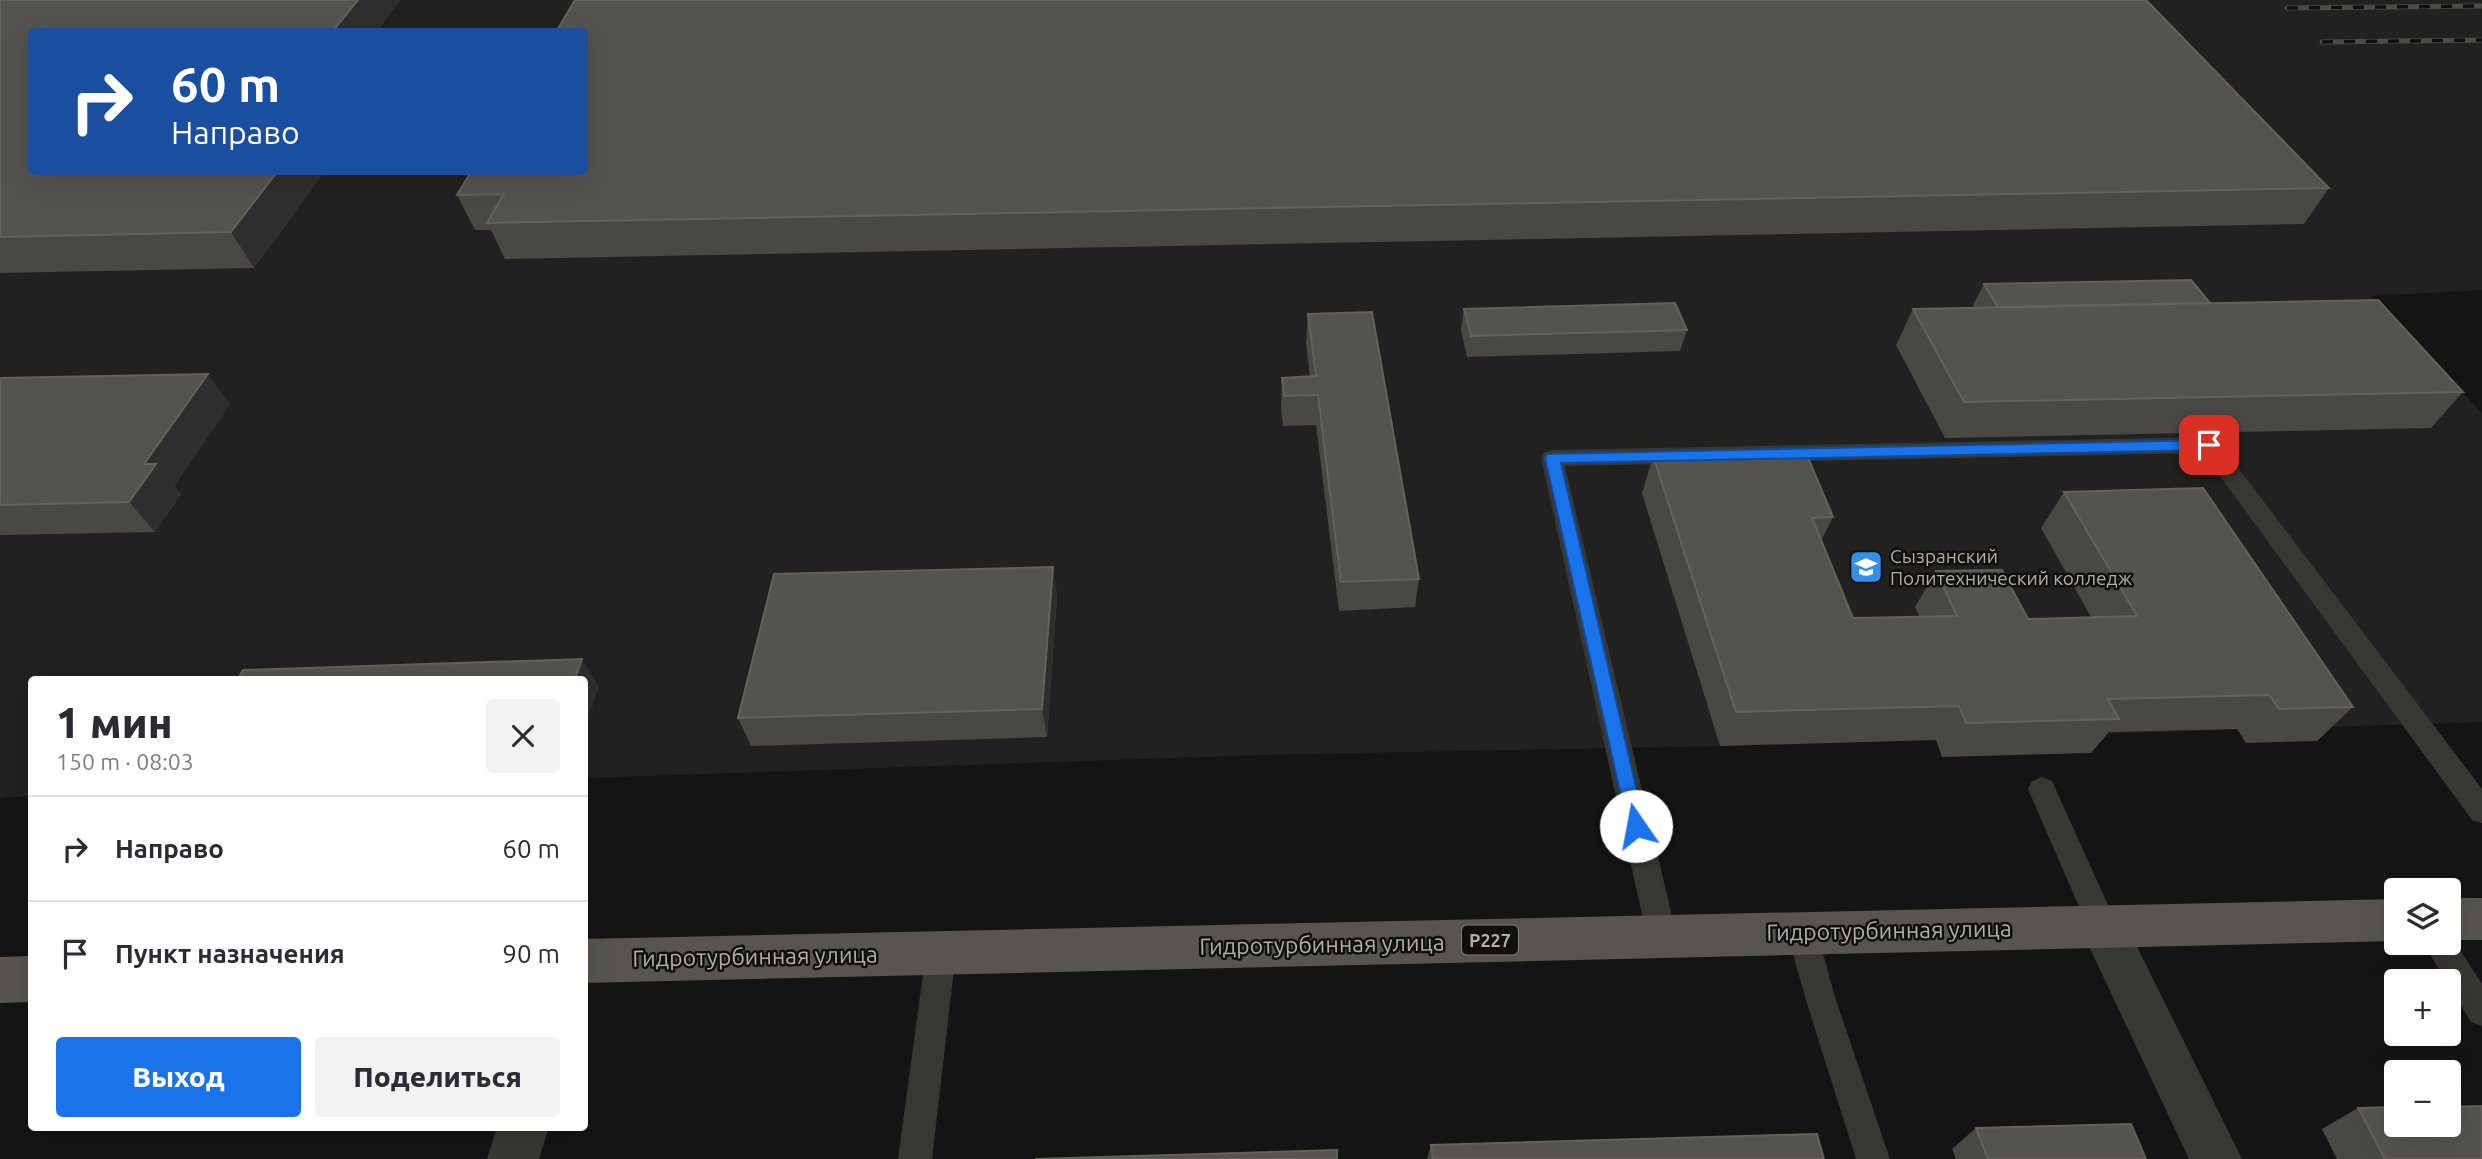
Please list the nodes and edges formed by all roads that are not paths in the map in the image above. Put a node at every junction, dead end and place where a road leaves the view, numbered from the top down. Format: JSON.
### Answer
{"nodes":[{"id":1,"x":2042,"y":789,"type":"dead end"},
{"id":2,"x":2482,"y":811,"type":"edge"},
{"id":3,"x":2461,"y":919,"type":"edge"},
{"id":4,"x":2482,"y":919,"type":"edge"},
{"id":5,"x":2384,"y":920,"type":"edge"},
{"id":6,"x":2102,"y":925,"type":"junction"},
{"id":7,"x":1802,"y":932,"type":"junction"},
{"id":8,"x":1662,"y":937,"type":"junction"},
{"id":9,"x":942,"y":951,"type":"junction"},
{"id":10,"x":2446,"y":955,"type":"edge"},
{"id":11,"x":588,"y":961,"type":"edge"},
{"id":12,"x":28,"y":979,"type":"edge"},
{"id":13,"x":0,"y":980,"type":"edge"},
{"id":14,"x":2482,"y":1011,"type":"edge"},
{"id":15,"x":522,"y":1131,"type":"edge"},
{"id":16,"x":513,"y":1159,"type":"edge"},
{"id":17,"x":915,"y":1159,"type":"edge"},
{"id":18,"x":1873,"y":1159,"type":"edge"},
{"id":19,"x":2216,"y":1159,"type":"edge"}],
"edges":[{"from":1,"to":6,"type":"lane"},
{"from":2,"to":8,"type":"lane"},
{"from":3,"to":4,"type":"main road"},
{"from":5,"to":6,"type":"main road","name":"Гидротурбинная улица","number":"Р227"},
{"from":6,"to":7,"type":"main road","name":"Гидротурбинная улица","number":"Р227"},
{"from":6,"to":19,"type":"street"},
{"from":7,"to":8,"type":"main road","name":"Гидротурбинная улица","number":"Р227"},
{"from":7,"to":18,"type":"lane"},
{"from":8,"to":9,"type":"main road","name":"Гидротурбинная улица","number":"Р227"},
{"from":9,"to":11,"type":"main road","name":"Гидротурбинная улица","number":"Р227"},
{"from":9,"to":17,"type":"lane"},
{"from":10,"to":14,"type":"lane"},
{"from":12,"to":13,"type":"main road"},
{"from":15,"to":16,"type":"street"}]}
